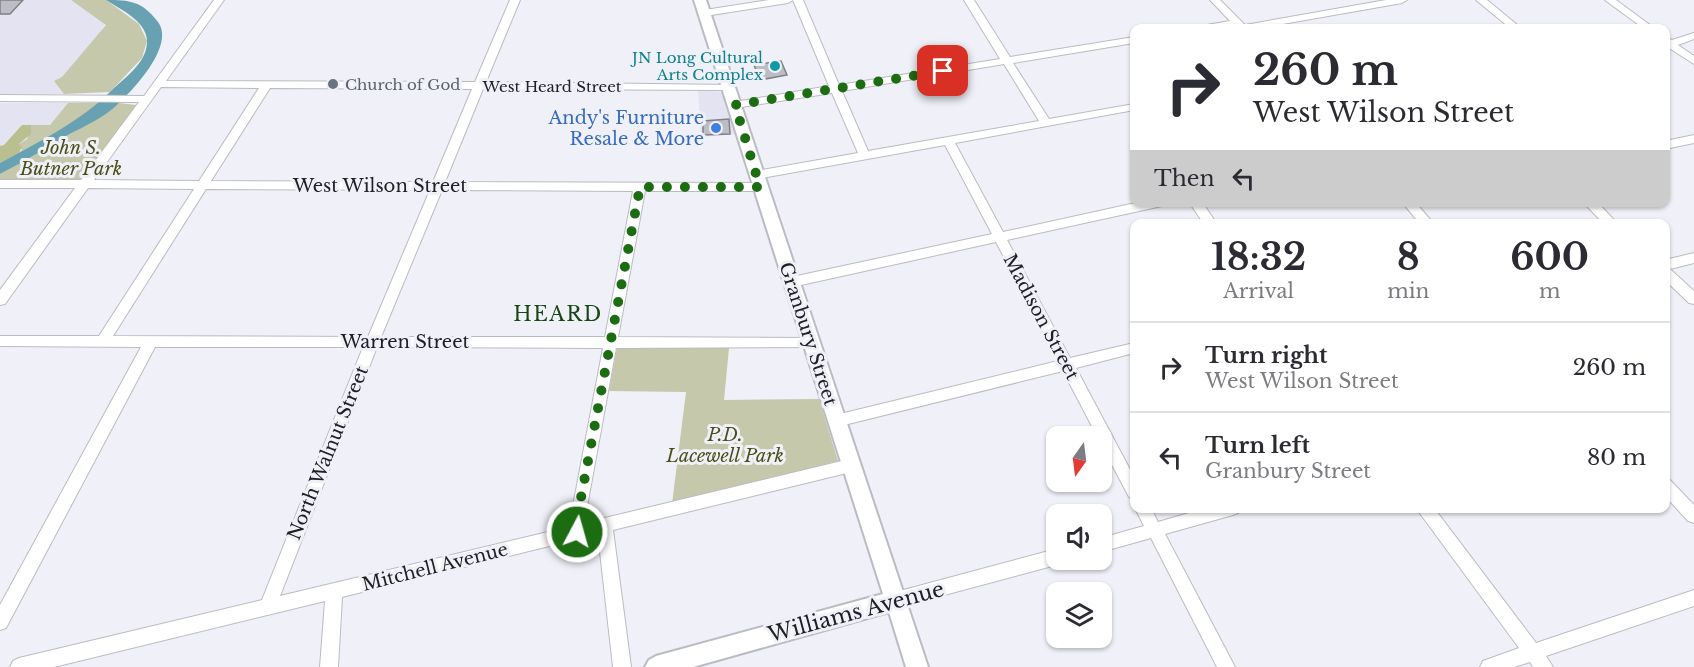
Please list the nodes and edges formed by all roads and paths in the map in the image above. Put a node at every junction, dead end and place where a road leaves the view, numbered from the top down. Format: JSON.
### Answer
{"nodes":[{"id":1,"x":219,"y":0,"type":"edge"},
{"id":2,"x":515,"y":0,"type":"edge"},
{"id":3,"x":788,"y":0,"type":"edge"},
{"id":4,"x":798,"y":0,"type":"edge"},
{"id":5,"x":969,"y":0,"type":"edge"},
{"id":6,"x":1215,"y":0,"type":"edge"},
{"id":7,"x":1402,"y":0,"type":"edge"},
{"id":8,"x":1481,"y":0,"type":"edge"},
{"id":9,"x":1610,"y":0,"type":"edge"},
{"id":10,"x":1359,"y":4,"type":"edge"},
{"id":11,"x":703,"y":6,"type":"edge"},
{"id":12,"x":1239,"y":24,"type":"edge"},
{"id":13,"x":1257,"y":24,"type":"edge"},
{"id":14,"x":1511,"y":24,"type":"edge"},
{"id":15,"x":1643,"y":24,"type":"edge"},
{"id":16,"x":1694,"y":36,"type":"edge"},
{"id":17,"x":1130,"y":41,"type":"edge"},
{"id":18,"x":1670,"y":42,"type":"edge"},
{"id":19,"x":1670,"y":45,"type":"edge"},
{"id":20,"x":1007,"y":60,"type":"junction"},
{"id":21,"x":1694,"y":61,"type":"edge"},
{"id":22,"x":158,"y":84,"type":"junction"},
{"id":23,"x":266,"y":85,"type":"junction"},
{"id":24,"x":479,"y":86,"type":"junction"},
{"id":25,"x":729,"y":87,"type":"junction"},
{"id":26,"x":837,"y":89,"type":"junction"},
{"id":27,"x":0,"y":98,"type":"edge"},
{"id":28,"x":148,"y":99,"type":"junction"},
{"id":29,"x":735,"y":105,"type":"junction"},
{"id":30,"x":1130,"y":108,"type":"edge"},
{"id":31,"x":1045,"y":122,"type":"junction"},
{"id":32,"x":1694,"y":139,"type":"edge"},
{"id":33,"x":948,"y":140,"type":"junction"},
{"id":34,"x":1670,"y":144,"type":"edge"},
{"id":35,"x":866,"y":157,"type":"junction"},
{"id":36,"x":759,"y":181,"type":"junction"},
{"id":37,"x":0,"y":184,"type":"edge"},
{"id":38,"x":85,"y":185,"type":"junction"},
{"id":39,"x":201,"y":185,"type":"junction"},
{"id":40,"x":437,"y":187,"type":"junction"},
{"id":41,"x":640,"y":187,"type":"junction"},
{"id":42,"x":1139,"y":207,"type":"edge"},
{"id":43,"x":1413,"y":207,"type":"edge"},
{"id":44,"x":1594,"y":207,"type":"edge"},
{"id":45,"x":1423,"y":219,"type":"edge"},
{"id":46,"x":1607,"y":219,"type":"edge"},
{"id":47,"x":999,"y":238,"type":"junction"},
{"id":48,"x":1694,"y":258,"type":"edge"},
{"id":49,"x":1670,"y":264,"type":"edge"},
{"id":50,"x":1670,"y":277,"type":"edge"},
{"id":51,"x":792,"y":282,"type":"junction"},
{"id":52,"x":1694,"y":299,"type":"edge"},
{"id":53,"x":0,"y":300,"type":"edge"},
{"id":54,"x":0,"y":341,"type":"edge"},
{"id":55,"x":103,"y":341,"type":"junction"},
{"id":56,"x":151,"y":341,"type":"junction"},
{"id":57,"x":372,"y":342,"type":"junction"},
{"id":58,"x":610,"y":343,"type":"junction"},
{"id":59,"x":810,"y":343,"type":"junction"},
{"id":60,"x":1130,"y":349,"type":"edge"},
{"id":61,"x":1066,"y":364,"type":"junction"},
{"id":62,"x":836,"y":421,"type":"junction"},
{"id":63,"x":850,"y":466,"type":"junction"},
{"id":64,"x":1130,"y":484,"type":"edge"},
{"id":65,"x":1670,"y":490,"type":"edge"},
{"id":66,"x":1146,"y":513,"type":"edge"},
{"id":67,"x":1216,"y":513,"type":"edge"},
{"id":68,"x":1428,"y":513,"type":"edge"},
{"id":69,"x":1694,"y":516,"type":"edge"},
{"id":70,"x":605,"y":526,"type":"junction"},
{"id":71,"x":1155,"y":531,"type":"junction"},
{"id":72,"x":577,"y":532,"type":"junction"},
{"id":73,"x":1112,"y":542,"type":"edge"},
{"id":74,"x":1046,"y":560,"type":"edge"},
{"id":75,"x":334,"y":591,"type":"junction"},
{"id":76,"x":1694,"y":598,"type":"edge"},
{"id":77,"x":896,"y":600,"type":"junction"},
{"id":78,"x":270,"y":607,"type":"junction"},
{"id":79,"x":0,"y":622,"type":"edge"},
{"id":80,"x":1533,"y":653,"type":"junction"},
{"id":81,"x":19,"y":667,"type":"edge"},
{"id":82,"x":329,"y":667,"type":"edge"},
{"id":83,"x":622,"y":667,"type":"edge"},
{"id":84,"x":656,"y":667,"type":"edge"},
{"id":85,"x":917,"y":667,"type":"edge"},
{"id":86,"x":1226,"y":667,"type":"edge"},
{"id":87,"x":1489,"y":667,"type":"edge"},
{"id":88,"x":1544,"y":667,"type":"edge"}],
"edges":[{"from":1,"to":22,"type":"street"},
{"from":2,"to":24,"type":"street","name":"North Walnut Street"},
{"from":3,"to":11,"type":"street"},
{"from":4,"to":26,"type":"street"},
{"from":5,"to":20,"type":"street"},
{"from":6,"to":12,"type":"street"},
{"from":7,"to":10,"type":"street"},
{"from":8,"to":14,"type":"street"},
{"from":9,"to":15,"type":"street"},
{"from":10,"to":13,"type":"street"},
{"from":11,"to":25,"type":"street","name":"Granbury Street"},
{"from":16,"to":18,"type":"street"},
{"from":17,"to":20,"type":"street"},
{"from":19,"to":21,"type":"street"},
{"from":20,"to":26,"type":"street"},
{"from":20,"to":31,"type":"street"},
{"from":22,"to":23,"type":"street","name":"West Heard Street"},
{"from":22,"to":28,"type":"street"},
{"from":23,"to":24,"type":"street","name":"West Heard Street"},
{"from":23,"to":39,"type":"street"},
{"from":24,"to":25,"type":"street","name":"West Heard Street"},
{"from":24,"to":40,"type":"street","name":"North Walnut Street"},
{"from":25,"to":29,"type":"street","name":"Granbury Street"},
{"from":26,"to":29,"type":"street"},
{"from":26,"to":35,"type":"street"},
{"from":27,"to":28,"type":"street"},
{"from":28,"to":38,"type":"street"},
{"from":29,"to":36,"type":"street","name":"Granbury Street"},
{"from":30,"to":31,"type":"street","name":"West Wilson Street"},
{"from":31,"to":33,"type":"street","name":"West Wilson Street"},
{"from":32,"to":34,"type":"street"},
{"from":33,"to":35,"type":"street","name":"West Wilson Street"},
{"from":33,"to":47,"type":"street","name":"Madison Street"},
{"from":35,"to":36,"type":"street","name":"West Wilson Street"},
{"from":36,"to":41,"type":"street","name":"West Wilson Street"},
{"from":36,"to":51,"type":"street","name":"Granbury Street"},
{"from":37,"to":38,"type":"street","name":"West Wilson Street"},
{"from":38,"to":39,"type":"street","name":"West Wilson Street"},
{"from":38,"to":53,"type":"street"},
{"from":39,"to":40,"type":"street","name":"West Wilson Street"},
{"from":39,"to":55,"type":"street"},
{"from":40,"to":41,"type":"street","name":"West Wilson Street"},
{"from":40,"to":57,"type":"street","name":"North Walnut Street"},
{"from":41,"to":58,"type":"street"},
{"from":42,"to":47,"type":"street"},
{"from":43,"to":45,"type":"street"},
{"from":44,"to":46,"type":"street"},
{"from":47,"to":51,"type":"street"},
{"from":47,"to":61,"type":"street","name":"Madison Street"},
{"from":48,"to":49,"type":"street"},
{"from":50,"to":52,"type":"street"},
{"from":51,"to":59,"type":"street","name":"Granbury Street"},
{"from":54,"to":55,"type":"street","name":"Warren Street"},
{"from":55,"to":56,"type":"street","name":"Warren Street"},
{"from":56,"to":57,"type":"street","name":"Warren Street"},
{"from":56,"to":79,"type":"street"},
{"from":57,"to":58,"type":"street","name":"Warren Street"},
{"from":57,"to":78,"type":"street","name":"North Walnut Street"},
{"from":58,"to":59,"type":"street","name":"Warren Street"},
{"from":58,"to":72,"type":"street"},
{"from":59,"to":62,"type":"street","name":"Granbury Street"},
{"from":60,"to":61,"type":"street"},
{"from":61,"to":62,"type":"street"},
{"from":61,"to":64,"type":"street","name":"Madison Street"},
{"from":62,"to":63,"type":"street","name":"Granbury Street"},
{"from":63,"to":70,"type":"street","name":"Mitchell Avenue"},
{"from":63,"to":77,"type":"street","name":"Granbury Street"},
{"from":65,"to":69,"type":"street"},
{"from":66,"to":71,"type":"street"},
{"from":67,"to":71,"type":"street"},
{"from":68,"to":80,"type":"street"},
{"from":70,"to":72,"type":"street","name":"Mitchell Avenue"},
{"from":70,"to":83,"type":"street"},
{"from":71,"to":73,"type":"street"},
{"from":71,"to":86,"type":"street"},
{"from":72,"to":75,"type":"street","name":"Mitchell Avenue"},
{"from":74,"to":77,"type":"street","name":"Williams Avenue"},
{"from":75,"to":78,"type":"street","name":"Mitchell Avenue"},
{"from":75,"to":82,"type":"street"},
{"from":76,"to":80,"type":"street"},
{"from":77,"to":84,"type":"street","name":"Williams Avenue"},
{"from":77,"to":85,"type":"street","name":"Granbury Street"},
{"from":78,"to":81,"type":"street","name":"Mitchell Avenue"},
{"from":80,"to":87,"type":"street"},
{"from":80,"to":88,"type":"street"}]}
